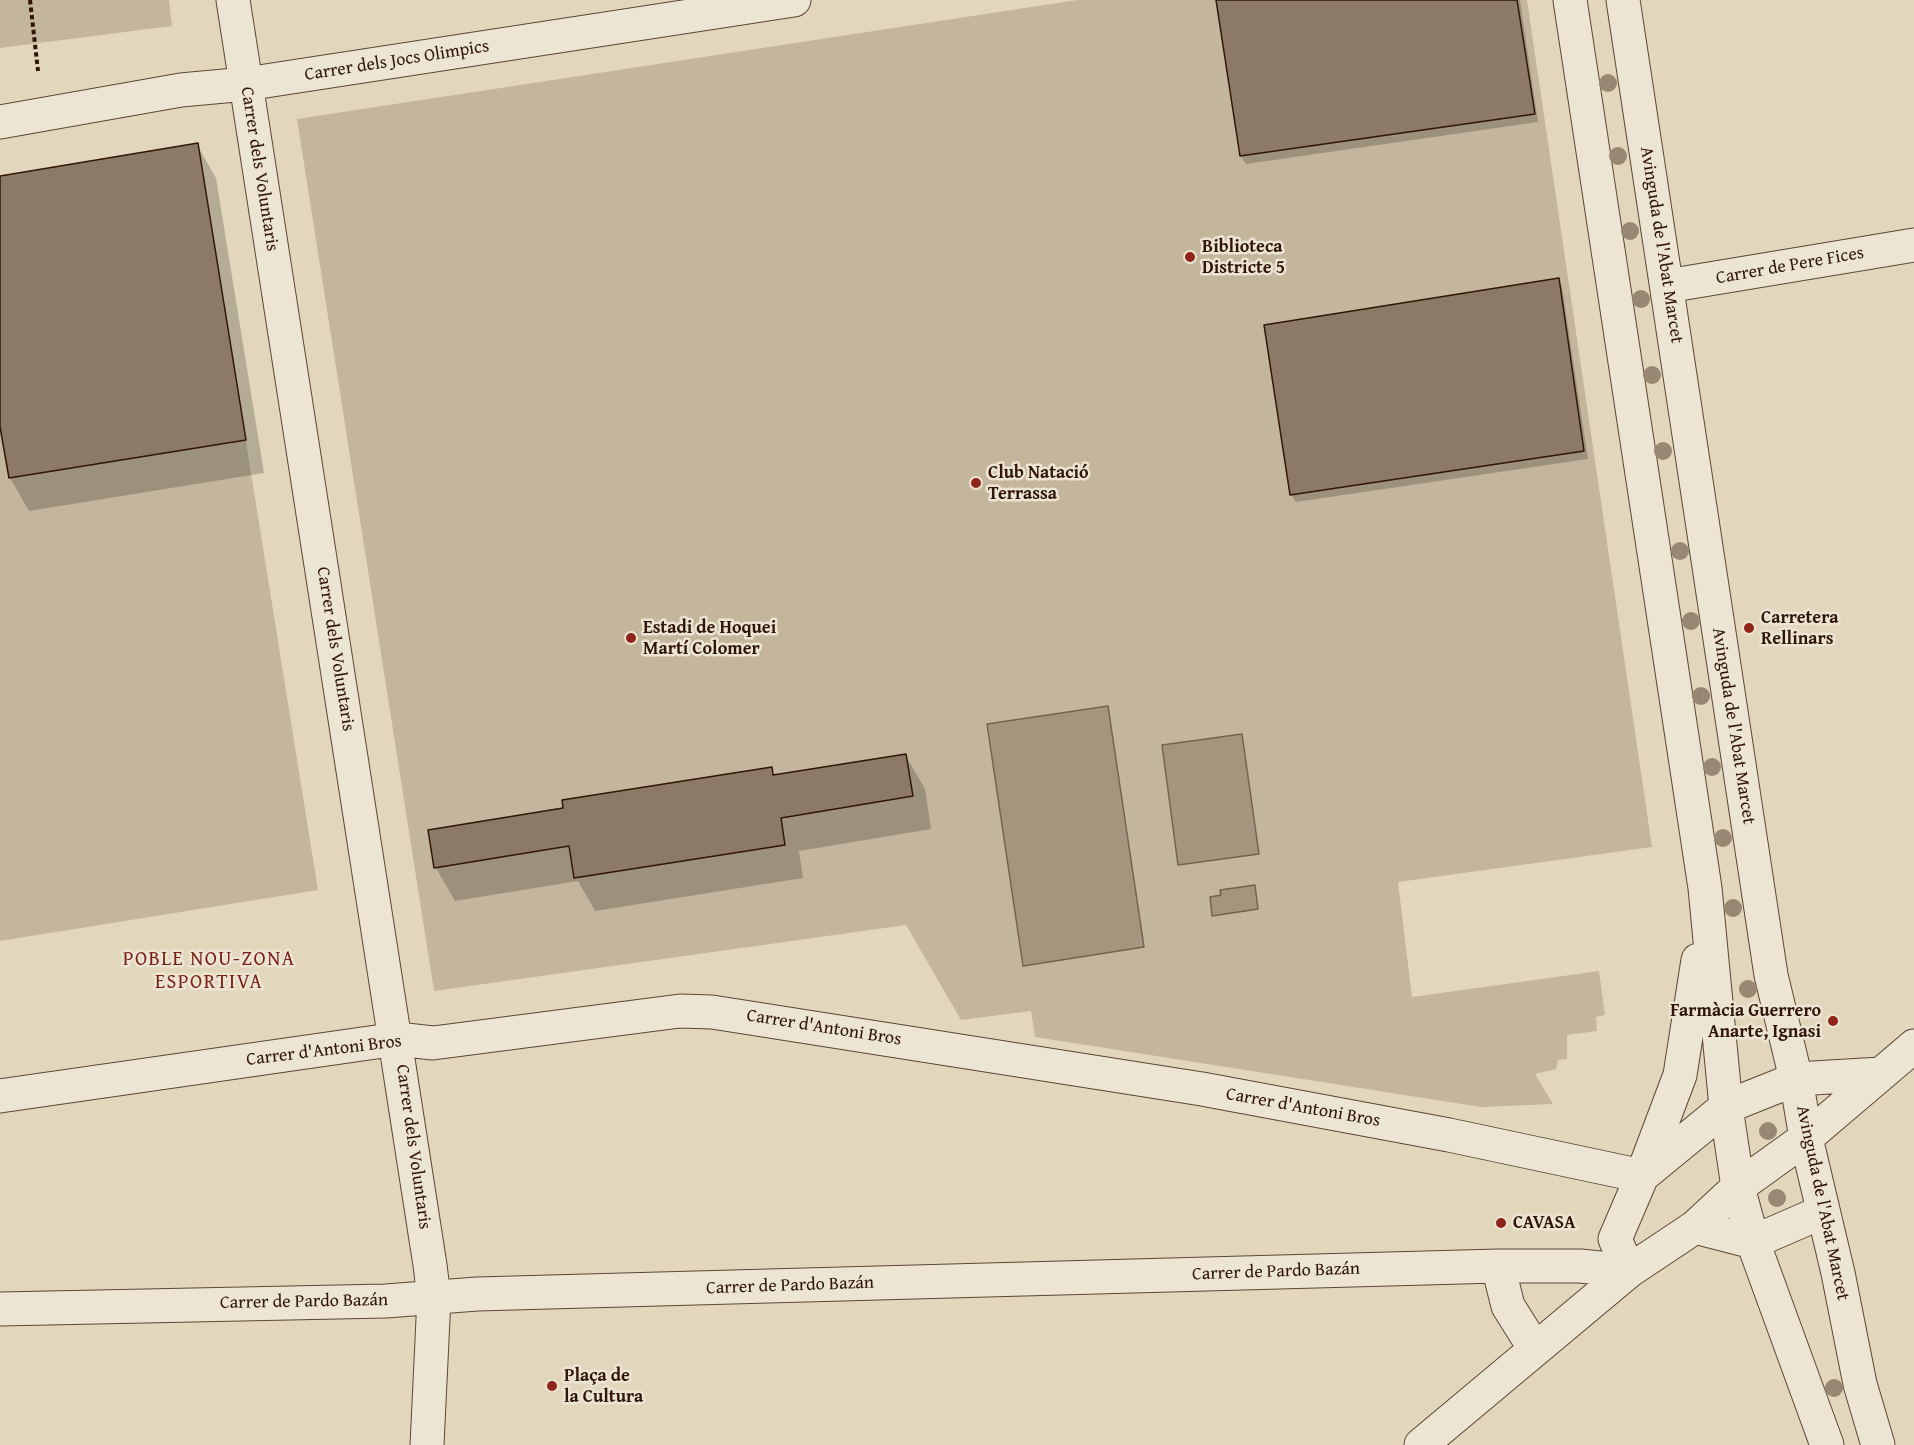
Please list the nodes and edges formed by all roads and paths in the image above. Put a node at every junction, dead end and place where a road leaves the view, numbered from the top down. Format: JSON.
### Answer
{"nodes":[{"id":1,"x":30,"y":0,"type":"edge"},
{"id":2,"x":233,"y":0,"type":"edge"},
{"id":3,"x":794,"y":0,"type":"edge"},
{"id":4,"x":1570,"y":0,"type":"edge"},
{"id":5,"x":1623,"y":0,"type":"edge"},
{"id":6,"x":38,"y":70,"type":"dead end"},
{"id":7,"x":246,"y":84,"type":"junction"},
{"id":8,"x":0,"y":122,"type":"edge"},
{"id":9,"x":1914,"y":244,"type":"edge"},
{"id":10,"x":1667,"y":286,"type":"junction"},
{"id":11,"x":1705,"y":888,"type":"junction"},
{"id":12,"x":397,"y":1039,"type":"junction"},
{"id":13,"x":1914,"y":1046,"type":"edge"},
{"id":14,"x":1881,"y":1074,"type":"junction"},
{"id":15,"x":1796,"y":1079,"type":"junction"},
{"id":16,"x":0,"y":1096,"type":"edge"},
{"id":17,"x":1726,"y":1107,"type":"junction"},
{"id":18,"x":1806,"y":1138,"type":"junction"},
{"id":19,"x":1642,"y":1176,"type":"junction"},
{"id":20,"x":1738,"y":1187,"type":"junction"},
{"id":21,"x":1822,"y":1212,"type":"junction"},
{"id":22,"x":1695,"y":1227,"type":"junction"},
{"id":23,"x":1615,"y":1239,"type":"junction"},
{"id":24,"x":1753,"y":1242,"type":"junction"},
{"id":25,"x":1498,"y":1266,"type":"junction"},
{"id":26,"x":1580,"y":1266,"type":"junction"},
{"id":27,"x":1629,"y":1271,"type":"junction"},
{"id":28,"x":434,"y":1298,"type":"junction"},
{"id":29,"x":0,"y":1309,"type":"edge"},
{"id":30,"x":1535,"y":1349,"type":"junction"},
{"id":31,"x":427,"y":1445,"type":"edge"},
{"id":32,"x":1421,"y":1445,"type":"edge"},
{"id":33,"x":1827,"y":1445,"type":"edge"},
{"id":34,"x":1878,"y":1445,"type":"edge"}],
"edges":[{"from":1,"to":6,"type":"path"},
{"from":2,"to":7,"type":"street","name":"Carrer dels Voluntaris"},
{"from":3,"to":7,"type":"street","name":"Carrer dels Jocs Olimpics"},
{"from":4,"to":11,"type":"street"},
{"from":5,"to":10,"type":"street","name":"Avinguda de l'Abat Marcet"},
{"from":7,"to":8,"type":"street","name":"Carrer dels Jocs Olimpics"},
{"from":7,"to":12,"type":"street","name":"Carrer dels Voluntaris"},
{"from":9,"to":10,"type":"street","name":"Carrer de Pere Fices"},
{"from":10,"to":15,"type":"street","name":"Avinguda de l'Abat Marcet"},
{"from":11,"to":17,"type":"street"},
{"from":11,"to":19,"type":"street"},
{"from":12,"to":16,"type":"street","name":"Carrer d'Antoni Bros"},
{"from":12,"to":19,"type":"street","name":"Carrer d'Antoni Bros"},
{"from":12,"to":28,"type":"street","name":"Carrer dels Voluntaris"},
{"from":13,"to":14,"type":"street"},
{"from":14,"to":15,"type":"street"},
{"from":14,"to":18,"type":"street"},
{"from":14,"to":21,"type":"street"},
{"from":15,"to":17,"type":"street"},
{"from":15,"to":18,"type":"street","name":"Avinguda de l'Abat Marcet"},
{"from":17,"to":19,"type":"street"},
{"from":17,"to":20,"type":"street"},
{"from":18,"to":20,"type":"street"},
{"from":18,"to":21,"type":"street","name":"Avinguda de l'Abat Marcet"},
{"from":19,"to":23,"type":"street"},
{"from":20,"to":22,"type":"street"},
{"from":20,"to":24,"type":"street"},
{"from":21,"to":24,"type":"street"},
{"from":21,"to":34,"type":"street","name":"Avinguda de l'Abat Marcet"},
{"from":22,"to":24,"type":"street"},
{"from":22,"to":27,"type":"street"},
{"from":23,"to":26,"type":"street"},
{"from":23,"to":27,"type":"street"},
{"from":24,"to":33,"type":"street"},
{"from":25,"to":26,"type":"street","name":"Carrer de Pardo Bazán"},
{"from":25,"to":28,"type":"street","name":"Carrer de Pardo Bazán"},
{"from":25,"to":30,"type":"street"},
{"from":26,"to":27,"type":"street","name":"Carrer de Pardo Bazán"},
{"from":27,"to":30,"type":"street"},
{"from":28,"to":29,"type":"street","name":"Carrer de Pardo Bazán"},
{"from":28,"to":31,"type":"street","name":"Carrer dels Voluntaris"},
{"from":30,"to":32,"type":"street"}]}
